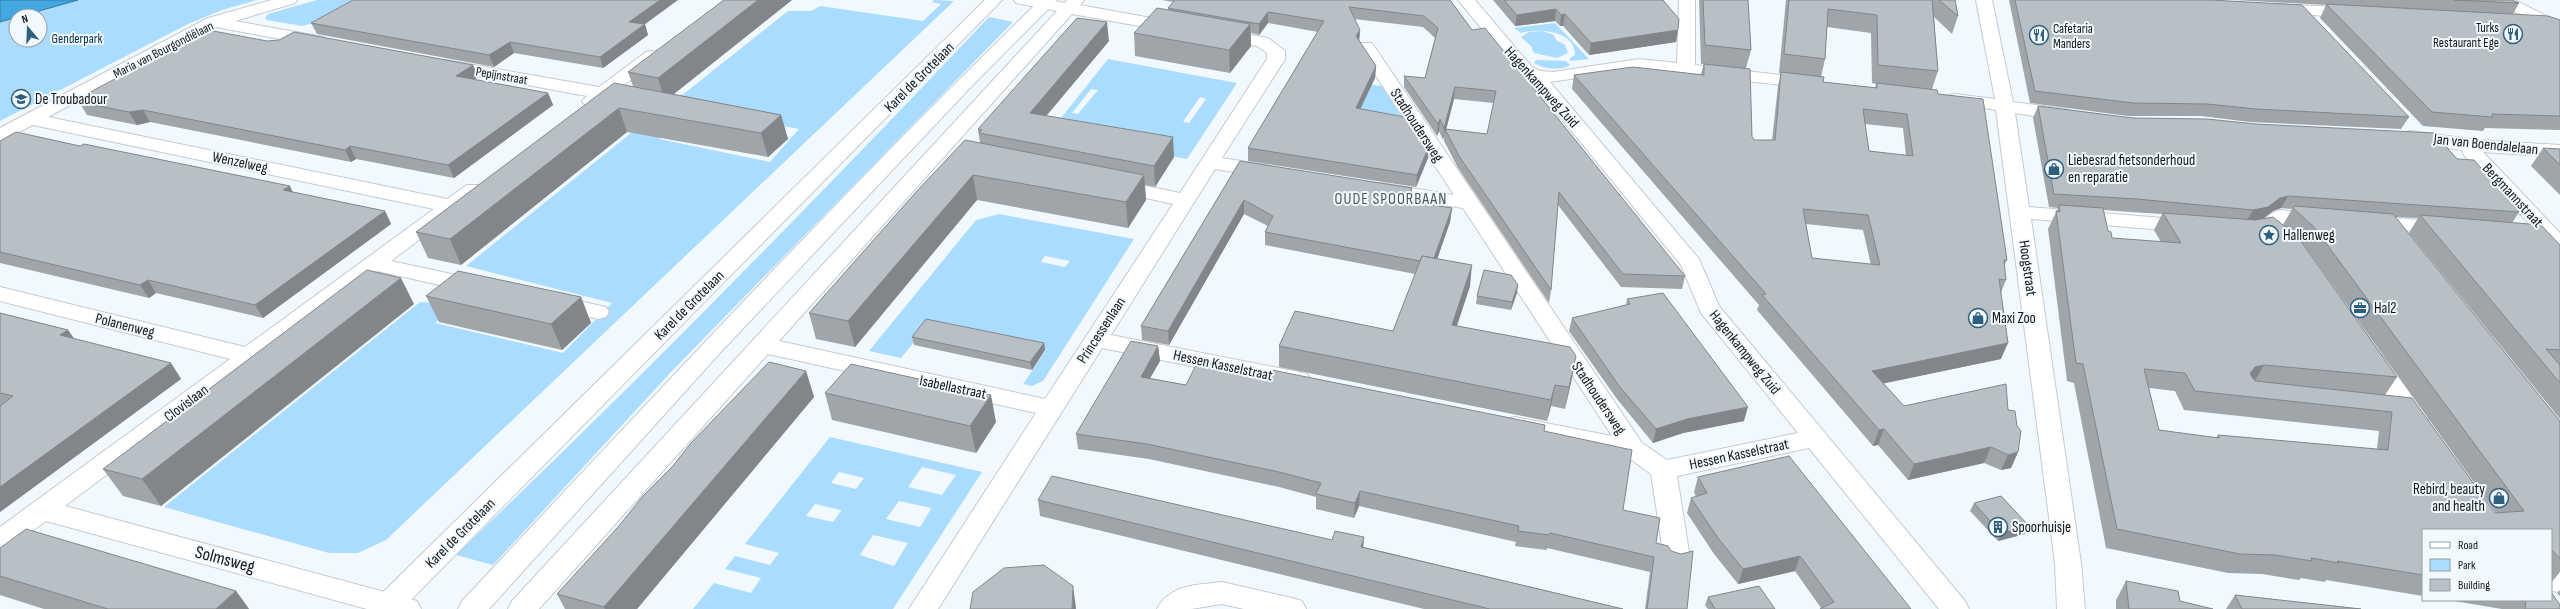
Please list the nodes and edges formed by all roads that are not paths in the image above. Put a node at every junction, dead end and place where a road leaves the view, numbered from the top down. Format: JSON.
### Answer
{"nodes":[{"id":1,"x":290,"y":0,"type":"edge"},
{"id":2,"x":994,"y":0,"type":"edge"},
{"id":3,"x":1022,"y":0,"type":"edge"},
{"id":4,"x":1466,"y":0,"type":"edge"},
{"id":5,"x":1687,"y":0,"type":"edge"},
{"id":6,"x":1984,"y":0,"type":"edge"},
{"id":7,"x":2503,"y":0,"type":"edge"},
{"id":8,"x":1047,"y":2,"type":"edge"},
{"id":9,"x":1073,"y":4,"type":"edge"},
{"id":10,"x":2263,"y":8,"type":"edge"},
{"id":11,"x":2302,"y":10,"type":"junction"},
{"id":12,"x":2366,"y":13,"type":"edge"},
{"id":13,"x":2507,"y":21,"type":"edge"},
{"id":14,"x":214,"y":22,"type":"junction"},
{"id":15,"x":2551,"y":22,"type":"edge"},
{"id":16,"x":2318,"y":27,"type":"edge"},
{"id":17,"x":1187,"y":29,"type":"edge"},
{"id":18,"x":1209,"y":33,"type":"edge"},
{"id":19,"x":671,"y":42,"type":"edge"},
{"id":20,"x":338,"y":45,"type":"edge"},
{"id":21,"x":1366,"y":47,"type":"dead end"},
{"id":22,"x":431,"y":62,"type":"edge"},
{"id":23,"x":1686,"y":69,"type":"junction"},
{"id":24,"x":1536,"y":76,"type":"junction"},
{"id":25,"x":1829,"y":85,"type":"edge"},
{"id":26,"x":601,"y":94,"type":"junction"},
{"id":27,"x":1938,"y":97,"type":"edge"},
{"id":28,"x":622,"y":100,"type":"edge"},
{"id":29,"x":2005,"y":106,"type":"junction"},
{"id":30,"x":574,"y":114,"type":"edge"},
{"id":31,"x":2083,"y":117,"type":"edge"},
{"id":32,"x":30,"y":119,"type":"junction"},
{"id":33,"x":2405,"y":120,"type":"edge"},
{"id":34,"x":0,"y":135,"type":"edge"},
{"id":35,"x":2393,"y":137,"type":"edge"},
{"id":36,"x":2421,"y":137,"type":"junction"},
{"id":37,"x":2478,"y":146,"type":"junction"},
{"id":38,"x":938,"y":151,"type":"junction"},
{"id":39,"x":2560,"y":151,"type":"edge"},
{"id":40,"x":960,"y":156,"type":"edge"},
{"id":41,"x":1209,"y":162,"type":"junction"},
{"id":42,"x":1288,"y":174,"type":"edge"},
{"id":43,"x":488,"y":178,"type":"edge"},
{"id":44,"x":1100,"y":183,"type":"edge"},
{"id":45,"x":1366,"y":187,"type":"edge"},
{"id":46,"x":1184,"y":200,"type":"junction"},
{"id":47,"x":1469,"y":203,"type":"junction"},
{"id":48,"x":450,"y":206,"type":"junction"},
{"id":49,"x":2020,"y":212,"type":"junction"},
{"id":50,"x":2388,"y":224,"type":"junction"},
{"id":51,"x":2268,"y":226,"type":"junction"},
{"id":52,"x":2206,"y":227,"type":"edge"},
{"id":53,"x":2230,"y":229,"type":"edge"},
{"id":54,"x":2464,"y":229,"type":"edge"},
{"id":55,"x":2520,"y":234,"type":"edge"},
{"id":56,"x":2285,"y":240,"type":"edge"},
{"id":57,"x":2556,"y":241,"type":"edge"},
{"id":58,"x":2408,"y":249,"type":"edge"},
{"id":59,"x":372,"y":264,"type":"junction"},
{"id":60,"x":497,"y":290,"type":"edge"},
{"id":61,"x":0,"y":294,"type":"edge"},
{"id":62,"x":536,"y":299,"type":"edge"},
{"id":63,"x":598,"y":312,"type":"dead end"},
{"id":64,"x":1096,"y":338,"type":"junction"},
{"id":65,"x":2362,"y":343,"type":"edge"},
{"id":66,"x":761,"y":345,"type":"junction"},
{"id":67,"x":250,"y":356,"type":"junction"},
{"id":68,"x":1321,"y":385,"type":"edge"},
{"id":69,"x":2376,"y":404,"type":"edge"},
{"id":70,"x":2407,"y":407,"type":"junction"},
{"id":71,"x":1051,"y":408,"type":"junction"},
{"id":72,"x":1493,"y":420,"type":"edge"},
{"id":73,"x":1816,"y":438,"type":"junction"},
{"id":74,"x":2430,"y":440,"type":"edge"},
{"id":75,"x":1633,"y":449,"type":"junction"},
{"id":76,"x":1663,"y":470,"type":"junction"},
{"id":77,"x":42,"y":510,"type":"junction"},
{"id":78,"x":0,"y":542,"type":"edge"},
{"id":79,"x":1677,"y":558,"type":"edge"},
{"id":80,"x":393,"y":607,"type":"edge"},
{"id":81,"x":472,"y":609,"type":"edge"},
{"id":82,"x":522,"y":609,"type":"edge"},
{"id":83,"x":923,"y":609,"type":"edge"},
{"id":84,"x":1171,"y":609,"type":"edge"},
{"id":85,"x":1292,"y":609,"type":"edge"},
{"id":86,"x":1955,"y":609,"type":"edge"},
{"id":87,"x":2071,"y":609,"type":"edge"}],
"edges":[{"from":1,"to":14,"type":"street","name":"Maria van Bourgondiëlaan"},
{"from":2,"to":80,"type":"street","name":"Karel de Grotelaan"},
{"from":3,"to":8,"type":"street"},
{"from":4,"to":24,"type":"street","name":"Hagenkampweg Zuid"},
{"from":5,"to":23,"type":"street"},
{"from":6,"to":29,"type":"street","name":"Hoogstraat"},
{"from":7,"to":15,"type":"street"},
{"from":8,"to":9,"type":"street"},
{"from":8,"to":81,"type":"street"},
{"from":9,"to":17,"type":"street"},
{"from":9,"to":38,"type":"street"},
{"from":10,"to":11,"type":"street"},
{"from":11,"to":12,"type":"street"},
{"from":11,"to":16,"type":"street"},
{"from":13,"to":15,"type":"street"},
{"from":14,"to":20,"type":"street"},
{"from":14,"to":32,"type":"street","name":"Maria van Bourgondiëlaan"},
{"from":18,"to":41,"type":"street","name":"Princessenlaan"},
{"from":19,"to":26,"type":"street"},
{"from":21,"to":47,"type":"street","name":"Stadhoudersweg"},
{"from":22,"to":26,"type":"street","name":"Pepijnstraat"},
{"from":23,"to":24,"type":"street"},
{"from":23,"to":25,"type":"street"},
{"from":24,"to":73,"type":"street","name":"Hagenkampweg Zuid"},
{"from":26,"to":28,"type":"street"},
{"from":26,"to":30,"type":"street"},
{"from":27,"to":29,"type":"street"},
{"from":29,"to":31,"type":"street"},
{"from":29,"to":49,"type":"street","name":"Hoogstraat"},
{"from":32,"to":34,"type":"street","name":"Maria van Bourgondiëlaan"},
{"from":32,"to":48,"type":"street","name":"Wenzelweg"},
{"from":33,"to":36,"type":"street"},
{"from":35,"to":36,"type":"street","name":"Jan van Boendalelaan"},
{"from":36,"to":37,"type":"street","name":"Jan van Boendalelaan"},
{"from":37,"to":39,"type":"street","name":"Jan van Boendalelaan"},
{"from":37,"to":57,"type":"street","name":"Bergmannstraat"},
{"from":38,"to":40,"type":"street"},
{"from":38,"to":66,"type":"street"},
{"from":41,"to":42,"type":"street"},
{"from":41,"to":46,"type":"street","name":"Princessenlaan"},
{"from":43,"to":48,"type":"street","name":"Clovislaan"},
{"from":44,"to":46,"type":"street"},
{"from":45,"to":47,"type":"street"},
{"from":46,"to":64,"type":"street","name":"Princessenlaan"},
{"from":47,"to":75,"type":"street","name":"Stadhoudersweg"},
{"from":48,"to":59,"type":"street","name":"Clovislaan"},
{"from":49,"to":52,"type":"street"},
{"from":49,"to":87,"type":"street","name":"Hoogstraat"},
{"from":50,"to":51,"type":"street"},
{"from":50,"to":54,"type":"street"},
{"from":50,"to":58,"type":"street"},
{"from":51,"to":53,"type":"street"},
{"from":51,"to":56,"type":"street"},
{"from":55,"to":57,"type":"street"},
{"from":59,"to":60,"type":"street"},
{"from":59,"to":67,"type":"street","name":"Clovislaan"},
{"from":61,"to":67,"type":"street","name":"Polanenweg"},
{"from":62,"to":63,"type":"street"},
{"from":64,"to":68,"type":"street","name":"Hessen Kasselstraat"},
{"from":64,"to":71,"type":"street","name":"Princessenlaan"},
{"from":65,"to":70,"type":"street"},
{"from":66,"to":71,"type":"street","name":"Isabellastraat"},
{"from":66,"to":82,"type":"street"},
{"from":67,"to":77,"type":"street","name":"Clovislaan"},
{"from":69,"to":70,"type":"street"},
{"from":70,"to":74,"type":"street"},
{"from":71,"to":83,"type":"street","name":"Princessenlaan"},
{"from":72,"to":75,"type":"street"},
{"from":73,"to":76,"type":"street","name":"Hessen Kasselstraat"},
{"from":73,"to":86,"type":"street","name":"Hagenkampweg Zuid"},
{"from":75,"to":76,"type":"street","name":"Stadhoudersweg"},
{"from":76,"to":79,"type":"street"},
{"from":77,"to":78,"type":"street","name":"Clovislaan"},
{"from":77,"to":80,"type":"street","name":"Solmsweg"},
{"from":84,"to":85,"type":"street"}]}
